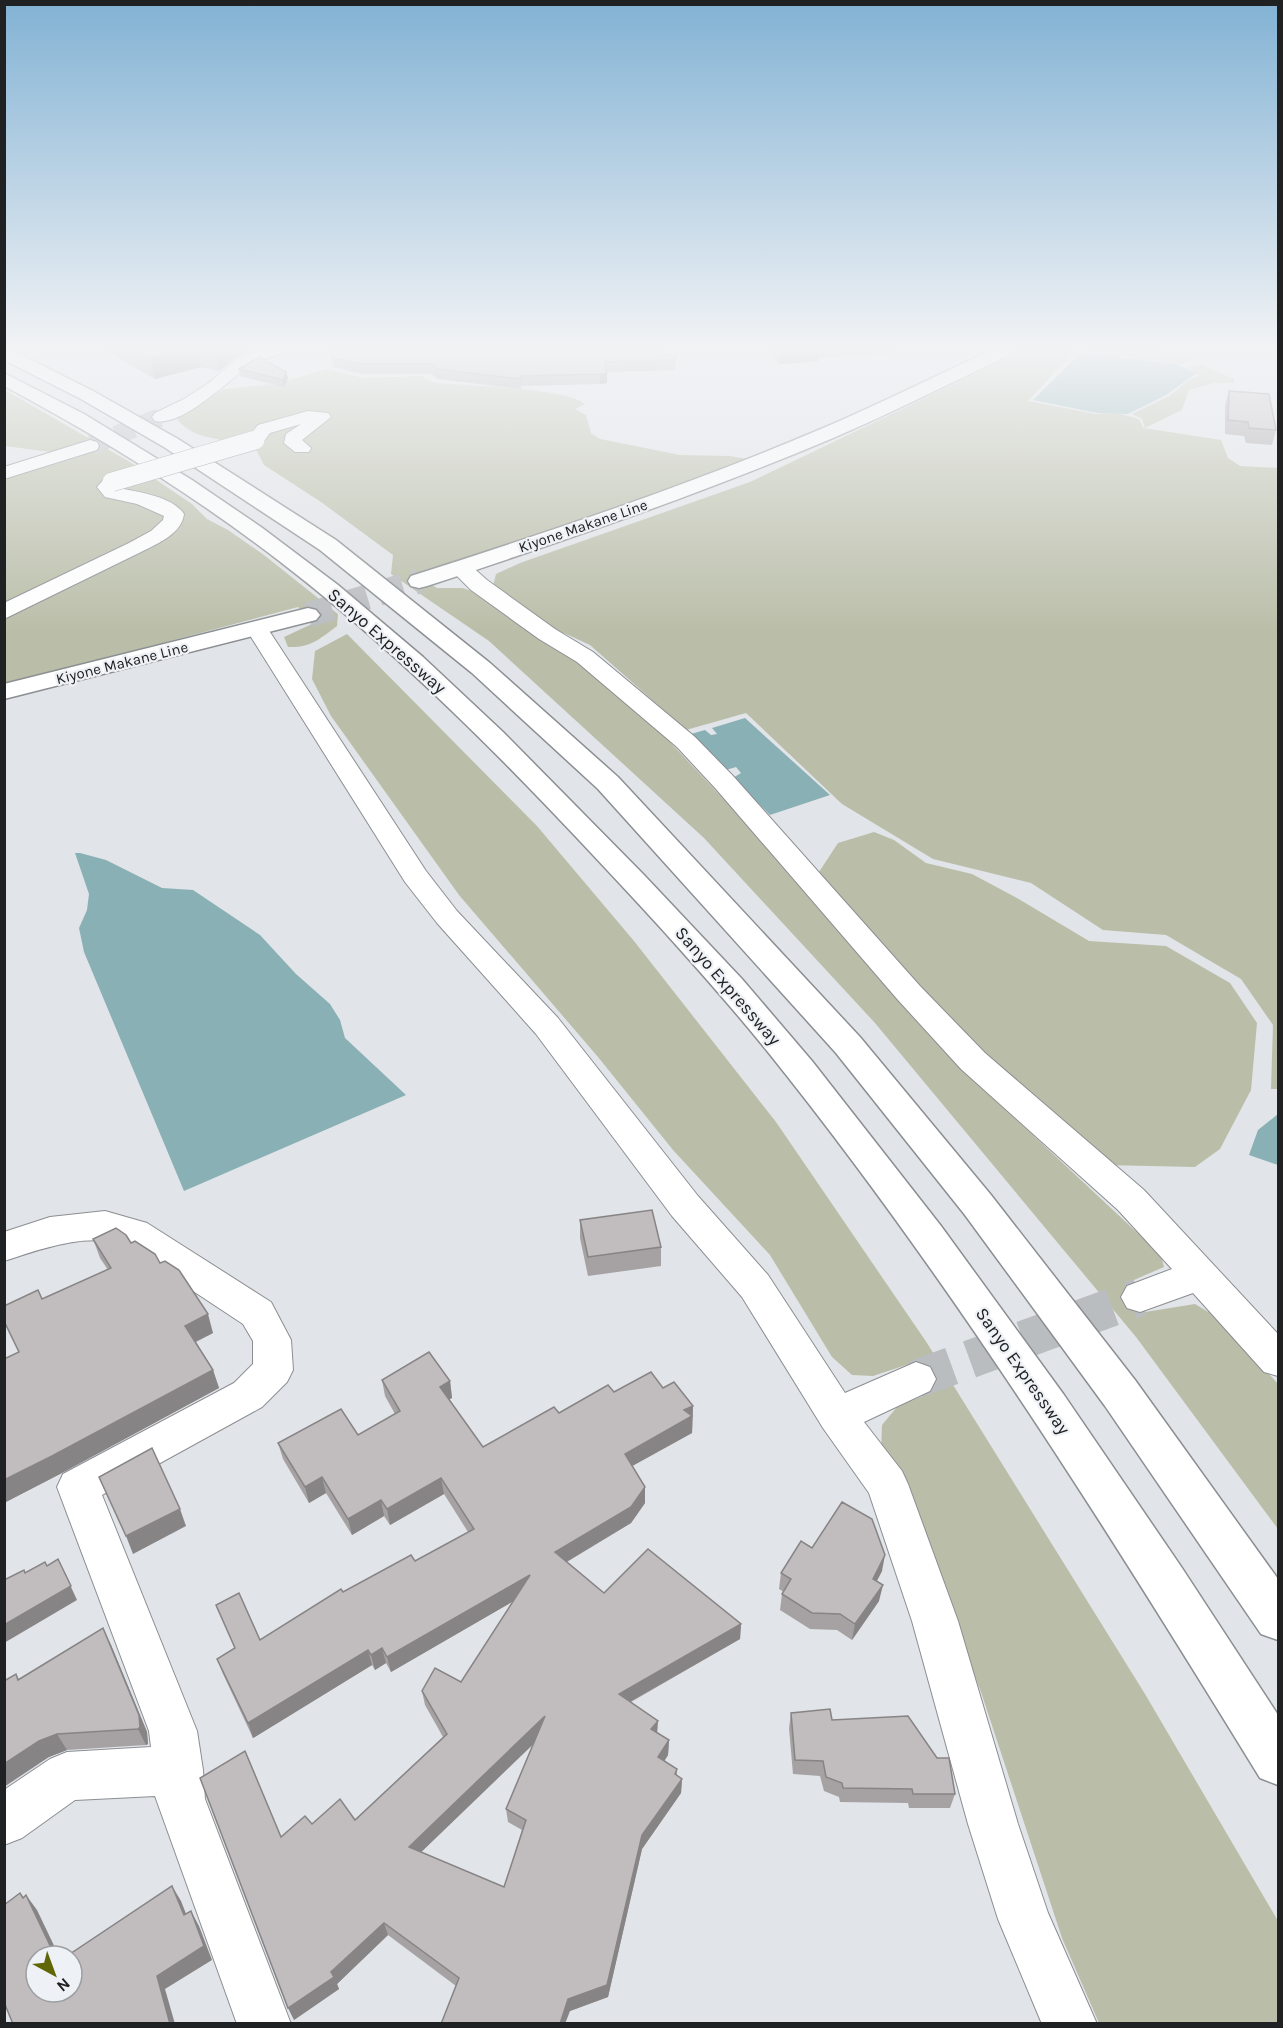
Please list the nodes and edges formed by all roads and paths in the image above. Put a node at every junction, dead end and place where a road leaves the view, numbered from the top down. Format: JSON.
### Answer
{"nodes":[{"id":1,"x":120,"y":444,"type":"edge"},
{"id":2,"x":172,"y":444,"type":"edge"},
{"id":3,"x":243,"y":444,"type":"edge"},
{"id":4,"x":295,"y":444,"type":"edge"},
{"id":5,"x":802,"y":444,"type":"edge"},
{"id":6,"x":90,"y":446,"type":"tunnel mouth"},
{"id":7,"x":302,"y":448,"type":"dead end"},
{"id":8,"x":4,"y":473,"type":"edge"},
{"id":9,"x":460,"y":568,"type":"junction"},
{"id":10,"x":419,"y":581,"type":"tunnel mouth"},
{"id":11,"x":4,"y":612,"type":"edge"},
{"id":12,"x":308,"y":615,"type":"tunnel mouth"},
{"id":13,"x":257,"y":629,"type":"junction"},
{"id":14,"x":4,"y":692,"type":"edge"},
{"id":15,"x":4,"y":1247,"type":"edge"},
{"id":16,"x":1199,"y":1275,"type":"junction"},
{"id":17,"x":1140,"y":1297,"type":"tunnel mouth"},
{"id":18,"x":1278,"y":1360,"type":"edge"},
{"id":19,"x":916,"y":1379,"type":"tunnel mouth"},
{"id":20,"x":837,"y":1416,"type":"junction"},
{"id":21,"x":1278,"y":1618,"type":"edge"},
{"id":22,"x":1278,"y":1760,"type":"edge"},
{"id":23,"x":179,"y":1770,"type":"junction"},
{"id":24,"x":4,"y":1820,"type":"edge"},
{"id":25,"x":264,"y":2024,"type":"edge"},
{"id":26,"x":1071,"y":2024,"type":"edge"}],
"edges":[{"from":1,"to":22,"type":"main road","name":"Sanyo Expressway"},
{"from":2,"to":21,"type":"main road","name":"Sanyo Expressway"},
{"from":3,"to":11,"type":"street","bridge":true},
{"from":4,"to":7,"type":"street","bridge":true},
{"from":5,"to":9,"type":"main road","name":"Kiyone Makane Line"},
{"from":6,"to":8,"type":"street"},
{"from":9,"to":10,"type":"main road","name":"Kiyone Makane Line"},
{"from":9,"to":16,"type":"street"},
{"from":12,"to":13,"type":"main road","name":"Kiyone Makane Line"},
{"from":13,"to":14,"type":"main road","name":"Kiyone Makane Line"},
{"from":13,"to":20,"type":"street"},
{"from":15,"to":23,"type":"street"},
{"from":16,"to":17,"type":"street"},
{"from":16,"to":18,"type":"street"},
{"from":19,"to":20,"type":"street"},
{"from":20,"to":26,"type":"street"},
{"from":23,"to":24,"type":"street"},
{"from":23,"to":25,"type":"street"}]}
